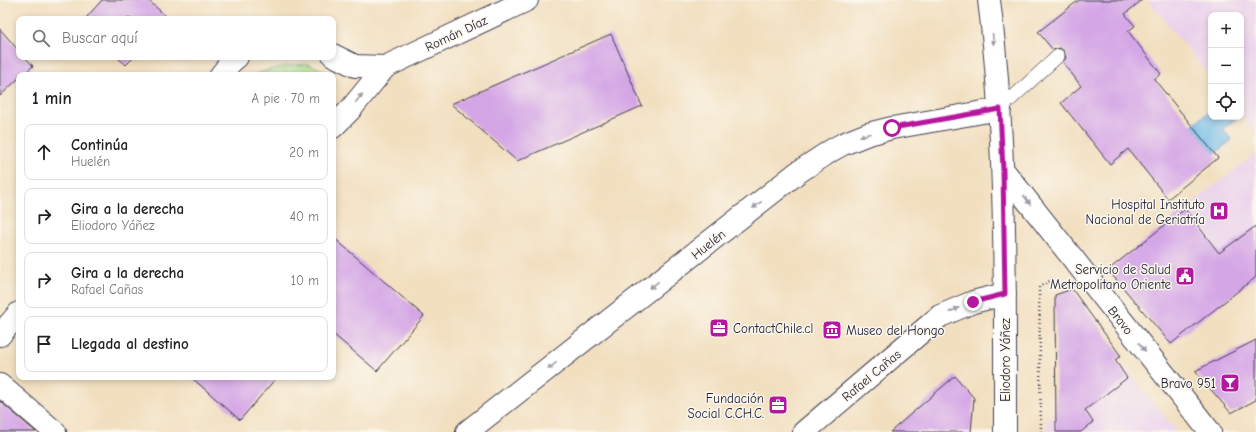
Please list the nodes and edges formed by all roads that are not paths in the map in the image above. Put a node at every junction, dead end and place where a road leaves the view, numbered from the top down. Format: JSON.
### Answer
{"nodes":[{"id":1,"x":527,"y":0,"type":"edge"},
{"id":2,"x":989,"y":0,"type":"edge"},
{"id":3,"x":336,"y":56,"type":"edge"},
{"id":4,"x":1058,"y":56,"type":"dead end"},
{"id":5,"x":233,"y":60,"type":"edge"},
{"id":6,"x":384,"y":67,"type":"junction"},
{"id":7,"x":223,"y":72,"type":"edge"},
{"id":8,"x":1000,"y":109,"type":"junction"},
{"id":9,"x":336,"y":124,"type":"edge"},
{"id":10,"x":1003,"y":170,"type":"junction"},
{"id":11,"x":1005,"y":294,"type":"junction"},
{"id":12,"x":16,"y":317,"type":"edge"},
{"id":13,"x":0,"y":336,"type":"edge"},
{"id":14,"x":0,"y":385,"type":"edge"},
{"id":15,"x":55,"y":432,"type":"edge"},
{"id":16,"x":468,"y":432,"type":"edge"},
{"id":17,"x":804,"y":432,"type":"edge"},
{"id":18,"x":1005,"y":432,"type":"edge"},
{"id":19,"x":1210,"y":432,"type":"edge"}],
"edges":[{"from":1,"to":6,"type":"street","name":"Román Díaz"},
{"from":2,"to":8,"type":"street","name":"Eliodoro Yáñez","one_way":true},
{"from":3,"to":6,"type":"street","name":"Román Díaz"},
{"from":4,"to":8,"type":"lane"},
{"from":5,"to":7,"type":"street"},
{"from":9,"to":6,"type":"street","name":"Román Díaz","one_way":true},
{"from":8,"to":10,"type":"street","name":"Eliodoro Yáñez"},
{"from":8,"to":16,"type":"street","name":"Huelén","one_way":true},
{"from":10,"to":11,"type":"street","name":"Eliodoro Yáñez"},
{"from":10,"to":19,"type":"street","name":"Bravo","one_way":true},
{"from":17,"to":11,"type":"street","name":"Rafael Cañas","one_way":true},
{"from":11,"to":18,"type":"street","name":"Eliodoro Yáñez"},
{"from":12,"to":13,"type":"street"},
{"from":14,"to":15,"type":"street"}]}
